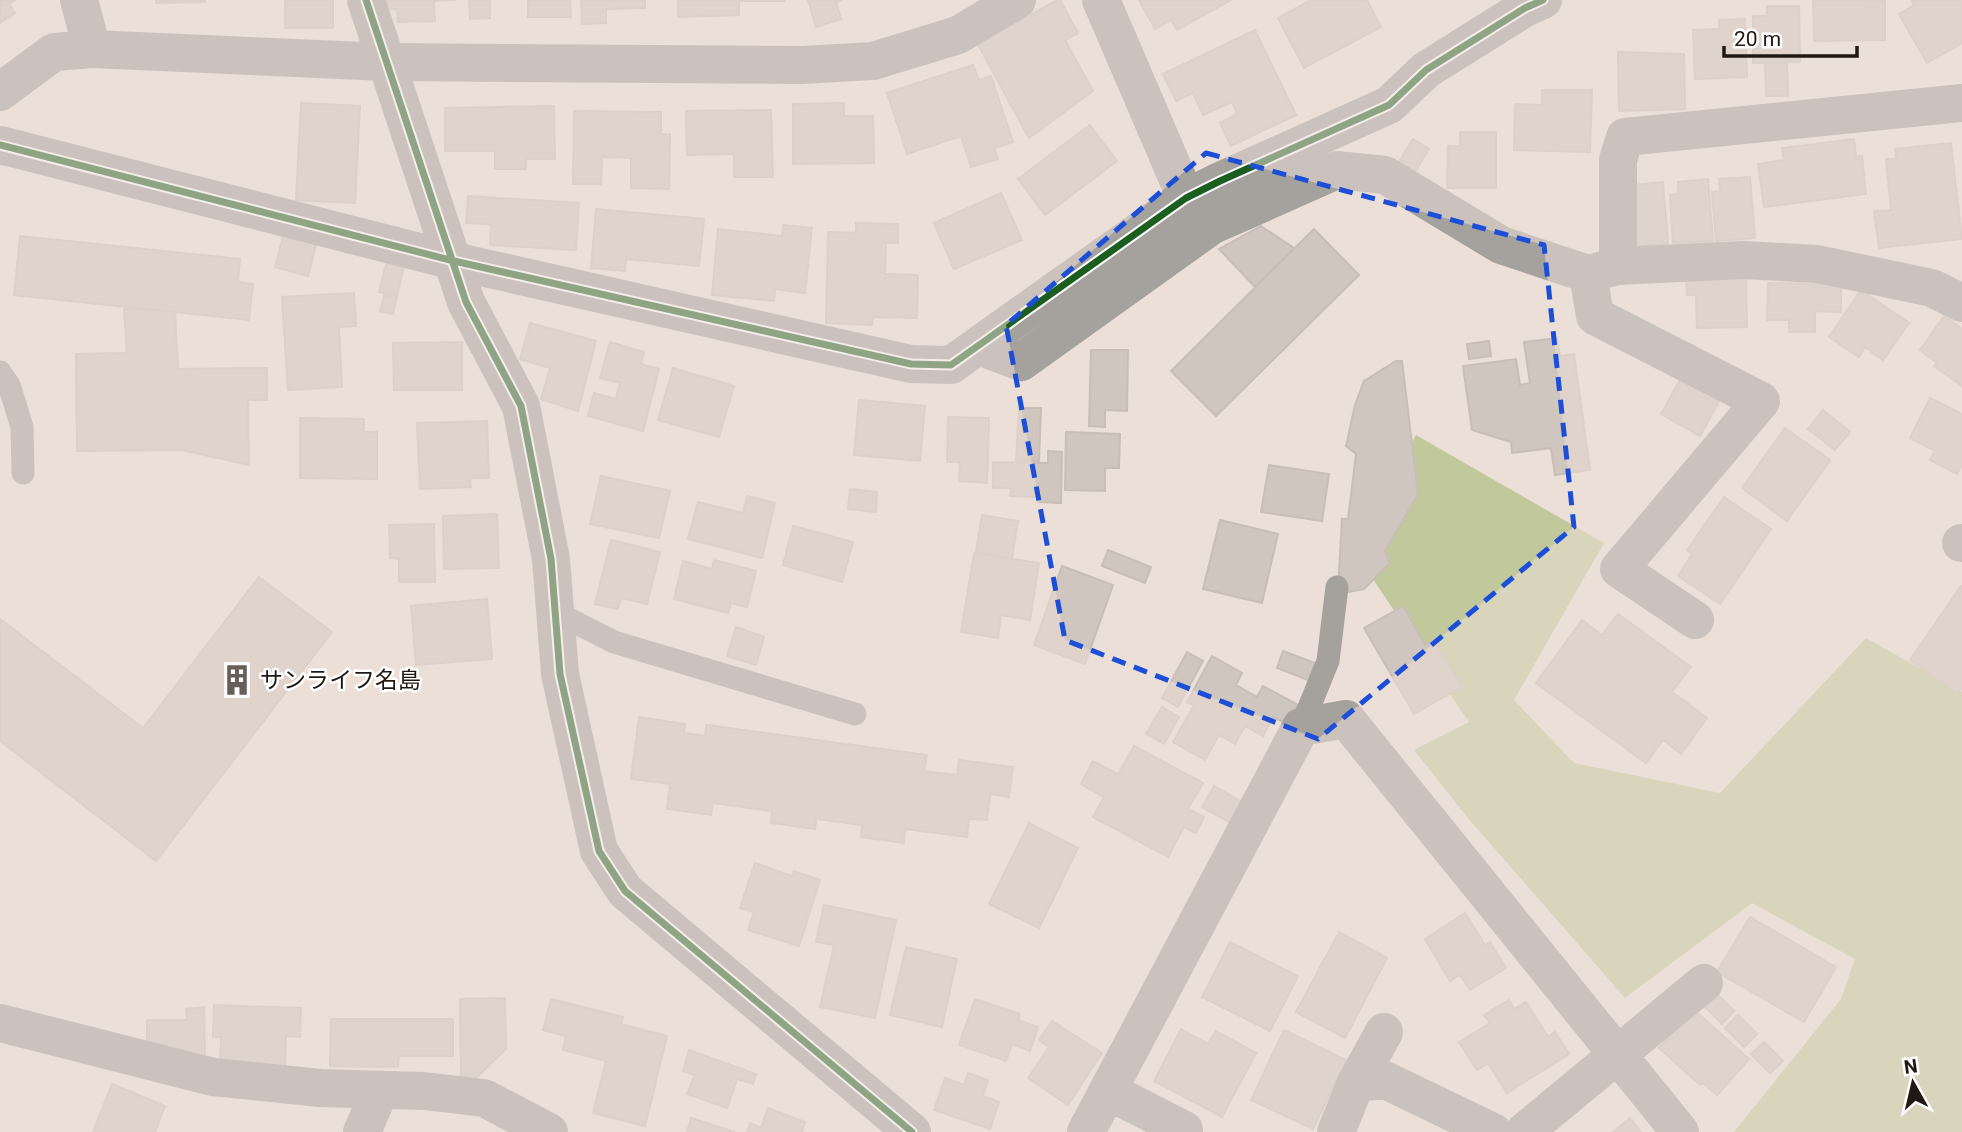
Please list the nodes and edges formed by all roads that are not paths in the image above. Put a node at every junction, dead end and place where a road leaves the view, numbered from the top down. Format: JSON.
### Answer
{"nodes":[{"id":1,"x":79,"y":0,"type":"edge"},
{"id":2,"x":366,"y":0,"type":"edge"},
{"id":3,"x":1017,"y":0,"type":"edge"},
{"id":4,"x":1101,"y":0,"type":"edge"},
{"id":5,"x":1543,"y":0,"type":"edge"},
{"id":6,"x":92,"y":49,"type":"junction"},
{"id":7,"x":386,"y":62,"type":"junction"},
{"id":8,"x":0,"y":92,"type":"edge"},
{"id":9,"x":1962,"y":103,"type":"edge"},
{"id":10,"x":0,"y":145,"type":"edge"},
{"id":11,"x":1186,"y":198,"type":"junction"},
{"id":12,"x":454,"y":261,"type":"junction"},
{"id":13,"x":1603,"y":270,"type":"junction"},
{"id":14,"x":1962,"y":303,"type":"edge"},
{"id":15,"x":978,"y":346,"type":"junction"},
{"id":16,"x":0,"y":372,"type":"edge"},
{"id":17,"x":23,"y":473,"type":"dead end"},
{"id":18,"x":1337,"y":587,"type":"dead end"},
{"id":19,"x":555,"y":612,"type":"junction"},
{"id":20,"x":1695,"y":620,"type":"dead end"},
{"id":21,"x":855,"y":714,"type":"dead end"},
{"id":22,"x":1301,"y":727,"type":"junction"},
{"id":23,"x":1704,"y":983,"type":"dead end"},
{"id":24,"x":0,"y":1023,"type":"edge"},
{"id":25,"x":1384,"y":1032,"type":"dead end"},
{"id":26,"x":1618,"y":1055,"type":"junction"},
{"id":27,"x":1356,"y":1083,"type":"junction"},
{"id":28,"x":380,"y":1090,"type":"junction"},
{"id":29,"x":1108,"y":1091,"type":"junction"},
{"id":30,"x":362,"y":1132,"type":"edge"},
{"id":31,"x":550,"y":1132,"type":"edge"},
{"id":32,"x":912,"y":1132,"type":"edge"},
{"id":33,"x":1086,"y":1132,"type":"edge"},
{"id":34,"x":1184,"y":1132,"type":"edge"},
{"id":35,"x":1336,"y":1132,"type":"edge"},
{"id":36,"x":1493,"y":1132,"type":"edge"},
{"id":37,"x":1524,"y":1132,"type":"edge"},
{"id":38,"x":1680,"y":1132,"type":"edge"}],
"edges":[{"from":1,"to":6,"type":"street"},
{"from":2,"to":7,"type":"street"},
{"from":3,"to":7,"type":"street"},
{"from":4,"to":11,"type":"street"},
{"from":5,"to":11,"type":"street"},
{"from":6,"to":7,"type":"street"},
{"from":6,"to":8,"type":"street"},
{"from":7,"to":12,"type":"street"},
{"from":9,"to":13,"type":"street"},
{"from":10,"to":12,"type":"street"},
{"from":11,"to":15,"type":"street"},
{"from":12,"to":15,"type":"street"},
{"from":12,"to":19,"type":"street"},
{"from":13,"to":14,"type":"street"},
{"from":13,"to":15,"type":"street"},
{"from":13,"to":20,"type":"street"},
{"from":16,"to":17,"type":"lane"},
{"from":18,"to":22,"type":"lane"},
{"from":19,"to":21,"type":"lane"},
{"from":19,"to":32,"type":"street"},
{"from":22,"to":26,"type":"street"},
{"from":22,"to":29,"type":"street"},
{"from":23,"to":26,"type":"street"},
{"from":24,"to":28,"type":"street"},
{"from":25,"to":27,"type":"street"},
{"from":26,"to":37,"type":"street"},
{"from":26,"to":38,"type":"street"},
{"from":27,"to":35,"type":"street"},
{"from":27,"to":36,"type":"street"},
{"from":28,"to":30,"type":"street"},
{"from":28,"to":31,"type":"street"},
{"from":29,"to":33,"type":"street"},
{"from":29,"to":34,"type":"street"}]}
